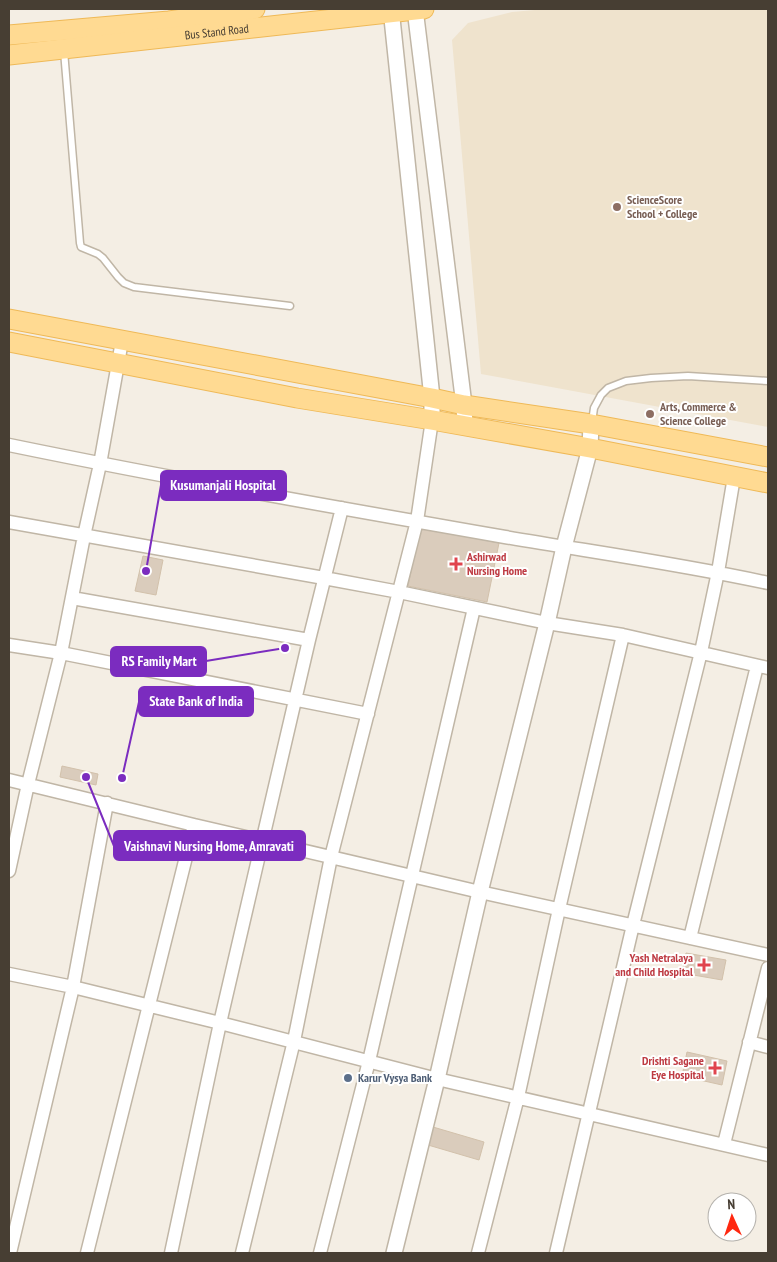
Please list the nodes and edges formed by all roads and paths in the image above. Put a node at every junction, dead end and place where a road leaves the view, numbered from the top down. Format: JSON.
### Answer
{"nodes":[{"id":1,"x":255,"y":9,"type":"edge"},
{"id":2,"x":418,"y":9,"type":"edge"},
{"id":3,"x":392,"y":11,"type":"edge"},
{"id":4,"x":168,"y":15,"type":"edge"},
{"id":5,"x":9,"y":35,"type":"edge"},
{"id":6,"x":64,"y":50,"type":"junction"},
{"id":7,"x":9,"y":56,"type":"edge"},
{"id":8,"x":440,"y":207,"type":"junction"},
{"id":9,"x":413,"y":211,"type":"junction"},
{"id":10,"x":290,"y":306,"type":"dead end"},
{"id":11,"x":9,"y":320,"type":"edge"},
{"id":12,"x":122,"y":340,"type":"junction"},
{"id":13,"x":9,"y":342,"type":"edge"},
{"id":14,"x":118,"y":363,"type":"junction"},
{"id":15,"x":768,"y":381,"type":"edge"},
{"id":16,"x":432,"y":398,"type":"junction"},
{"id":17,"x":464,"y":405,"type":"junction"},
{"id":18,"x":432,"y":420,"type":"junction"},
{"id":19,"x":591,"y":424,"type":"junction"},
{"id":20,"x":465,"y":426,"type":"junction"},
{"id":21,"x":9,"y":446,"type":"edge"},
{"id":22,"x":590,"y":448,"type":"junction"},
{"id":23,"x":768,"y":457,"type":"edge"},
{"id":24,"x":100,"y":464,"type":"junction"},
{"id":25,"x":734,"y":477,"type":"junction"},
{"id":26,"x":768,"y":483,"type":"edge"},
{"id":27,"x":342,"y":508,"type":"junction"},
{"id":28,"x":417,"y":521,"type":"junction"},
{"id":29,"x":9,"y":522,"type":"edge"},
{"id":30,"x":84,"y":536,"type":"junction"},
{"id":31,"x":564,"y":547,"type":"junction"},
{"id":32,"x":718,"y":572,"type":"junction"},
{"id":33,"x":324,"y":578,"type":"junction"},
{"id":34,"x":768,"y":583,"type":"edge"},
{"id":35,"x":399,"y":592,"type":"junction"},
{"id":36,"x":72,"y":598,"type":"junction"},
{"id":37,"x":474,"y":608,"type":"junction"},
{"id":38,"x":547,"y":623,"type":"junction"},
{"id":39,"x":623,"y":635,"type":"junction"},
{"id":40,"x":309,"y":640,"type":"junction"},
{"id":41,"x":9,"y":645,"type":"edge"},
{"id":42,"x":701,"y":652,"type":"junction"},
{"id":43,"x":61,"y":653,"type":"junction"},
{"id":44,"x":762,"y":667,"type":"edge"},
{"id":45,"x":295,"y":700,"type":"junction"},
{"id":46,"x":368,"y":714,"type":"junction"},
{"id":47,"x":9,"y":780,"type":"edge"},
{"id":48,"x":28,"y":784,"type":"junction"},
{"id":49,"x":107,"y":803,"type":"junction"},
{"id":50,"x":194,"y":825,"type":"junction"},
{"id":51,"x":263,"y":841,"type":"junction"},
{"id":52,"x":331,"y":857,"type":"junction"},
{"id":53,"x":9,"y":871,"type":"edge"},
{"id":54,"x":413,"y":876,"type":"junction"},
{"id":55,"x":480,"y":892,"type":"junction"},
{"id":56,"x":559,"y":909,"type":"junction"},
{"id":57,"x":633,"y":925,"type":"junction"},
{"id":58,"x":690,"y":938,"type":"junction"},
{"id":59,"x":768,"y":955,"type":"edge"},
{"id":60,"x":768,"y":968,"type":"edge"},
{"id":61,"x":9,"y":974,"type":"edge"},
{"id":62,"x":73,"y":987,"type":"junction"},
{"id":63,"x":149,"y":1006,"type":"junction"},
{"id":64,"x":220,"y":1023,"type":"junction"},
{"id":65,"x":294,"y":1041,"type":"junction"},
{"id":66,"x":750,"y":1042,"type":"junction"},
{"id":67,"x":768,"y":1047,"type":"edge"},
{"id":68,"x":370,"y":1061,"type":"junction"},
{"id":69,"x":437,"y":1079,"type":"junction"},
{"id":70,"x":518,"y":1097,"type":"junction"},
{"id":71,"x":588,"y":1113,"type":"junction"},
{"id":72,"x":724,"y":1144,"type":"junction"},
{"id":73,"x":768,"y":1155,"type":"edge"},
{"id":74,"x":10,"y":1253,"type":"edge"},
{"id":75,"x":87,"y":1253,"type":"edge"},
{"id":76,"x":171,"y":1253,"type":"edge"},
{"id":77,"x":242,"y":1253,"type":"edge"},
{"id":78,"x":320,"y":1253,"type":"edge"},
{"id":79,"x":394,"y":1253,"type":"edge"},
{"id":80,"x":478,"y":1253,"type":"edge"},
{"id":81,"x":556,"y":1253,"type":"edge"}],
"edges":[{"from":1,"to":4,"type":"main road","name":"Bus Stand Road"},
{"from":2,"to":3,"type":"main road","name":"Bus Stand Road"},
{"from":2,"to":8,"type":"street"},
{"from":3,"to":6,"type":"main road","name":"Bus Stand Road"},
{"from":3,"to":9,"type":"street"},
{"from":4,"to":5,"type":"main road","name":"Bus Stand Road"},
{"from":6,"to":7,"type":"main road","name":"Bus Stand Road"},
{"from":6,"to":10,"type":"lane"},
{"from":8,"to":9,"type":"street"},
{"from":8,"to":17,"type":"street"},
{"from":9,"to":16,"type":"street"},
{"from":11,"to":12,"type":"main road"},
{"from":12,"to":14,"type":"street"},
{"from":12,"to":16,"type":"main road"},
{"from":13,"to":14,"type":"main road"},
{"from":14,"to":18,"type":"main road"},
{"from":14,"to":24,"type":"street"},
{"from":15,"to":19,"type":"lane"},
{"from":16,"to":17,"type":"main road"},
{"from":16,"to":18,"type":"street"},
{"from":17,"to":19,"type":"main road"},
{"from":17,"to":20,"type":"street"},
{"from":18,"to":20,"type":"main road"},
{"from":18,"to":28,"type":"street"},
{"from":19,"to":22,"type":"street"},
{"from":19,"to":23,"type":"main road"},
{"from":20,"to":22,"type":"main road"},
{"from":21,"to":24,"type":"street"},
{"from":22,"to":25,"type":"main road"},
{"from":22,"to":31,"type":"street"},
{"from":24,"to":27,"type":"street"},
{"from":24,"to":30,"type":"street"},
{"from":25,"to":26,"type":"main road"},
{"from":25,"to":32,"type":"street"},
{"from":27,"to":28,"type":"street"},
{"from":27,"to":33,"type":"street"},
{"from":28,"to":31,"type":"street"},
{"from":28,"to":35,"type":"street"},
{"from":29,"to":30,"type":"street"},
{"from":30,"to":33,"type":"street"},
{"from":30,"to":36,"type":"street"},
{"from":31,"to":32,"type":"street"},
{"from":31,"to":38,"type":"street"},
{"from":32,"to":34,"type":"street"},
{"from":32,"to":42,"type":"street"},
{"from":33,"to":35,"type":"street"},
{"from":33,"to":40,"type":"street"},
{"from":35,"to":37,"type":"street"},
{"from":35,"to":46,"type":"street"},
{"from":36,"to":40,"type":"street"},
{"from":36,"to":43,"type":"street"},
{"from":37,"to":38,"type":"street"},
{"from":37,"to":54,"type":"street"},
{"from":38,"to":39,"type":"street"},
{"from":38,"to":55,"type":"street"},
{"from":39,"to":42,"type":"street"},
{"from":39,"to":56,"type":"street"},
{"from":40,"to":45,"type":"street"},
{"from":41,"to":43,"type":"street"},
{"from":42,"to":44,"type":"street"},
{"from":42,"to":57,"type":"street"},
{"from":43,"to":45,"type":"street"},
{"from":43,"to":48,"type":"street"},
{"from":44,"to":58,"type":"street"},
{"from":45,"to":46,"type":"street"},
{"from":45,"to":51,"type":"street"},
{"from":46,"to":52,"type":"street"},
{"from":47,"to":48,"type":"street"},
{"from":48,"to":49,"type":"street"},
{"from":48,"to":53,"type":"street"},
{"from":49,"to":50,"type":"street"},
{"from":49,"to":62,"type":"street"},
{"from":50,"to":51,"type":"street"},
{"from":50,"to":63,"type":"street"},
{"from":51,"to":52,"type":"street"},
{"from":51,"to":64,"type":"street"},
{"from":52,"to":54,"type":"street"},
{"from":52,"to":65,"type":"street"},
{"from":54,"to":55,"type":"street"},
{"from":54,"to":68,"type":"street"},
{"from":55,"to":56,"type":"street"},
{"from":55,"to":69,"type":"street"},
{"from":56,"to":57,"type":"street"},
{"from":56,"to":70,"type":"street"},
{"from":57,"to":58,"type":"street"},
{"from":57,"to":71,"type":"street"},
{"from":58,"to":59,"type":"street"},
{"from":60,"to":66,"type":"street"},
{"from":61,"to":62,"type":"street"},
{"from":62,"to":63,"type":"street"},
{"from":62,"to":74,"type":"street"},
{"from":63,"to":64,"type":"street"},
{"from":63,"to":75,"type":"street"},
{"from":64,"to":65,"type":"street"},
{"from":64,"to":76,"type":"street"},
{"from":65,"to":68,"type":"street"},
{"from":65,"to":77,"type":"street"},
{"from":66,"to":67,"type":"street"},
{"from":66,"to":72,"type":"street"},
{"from":68,"to":69,"type":"street"},
{"from":68,"to":78,"type":"street"},
{"from":69,"to":70,"type":"street"},
{"from":69,"to":79,"type":"street"},
{"from":70,"to":71,"type":"street"},
{"from":70,"to":80,"type":"street"},
{"from":71,"to":72,"type":"street"},
{"from":71,"to":81,"type":"street"},
{"from":72,"to":73,"type":"street"}]}
